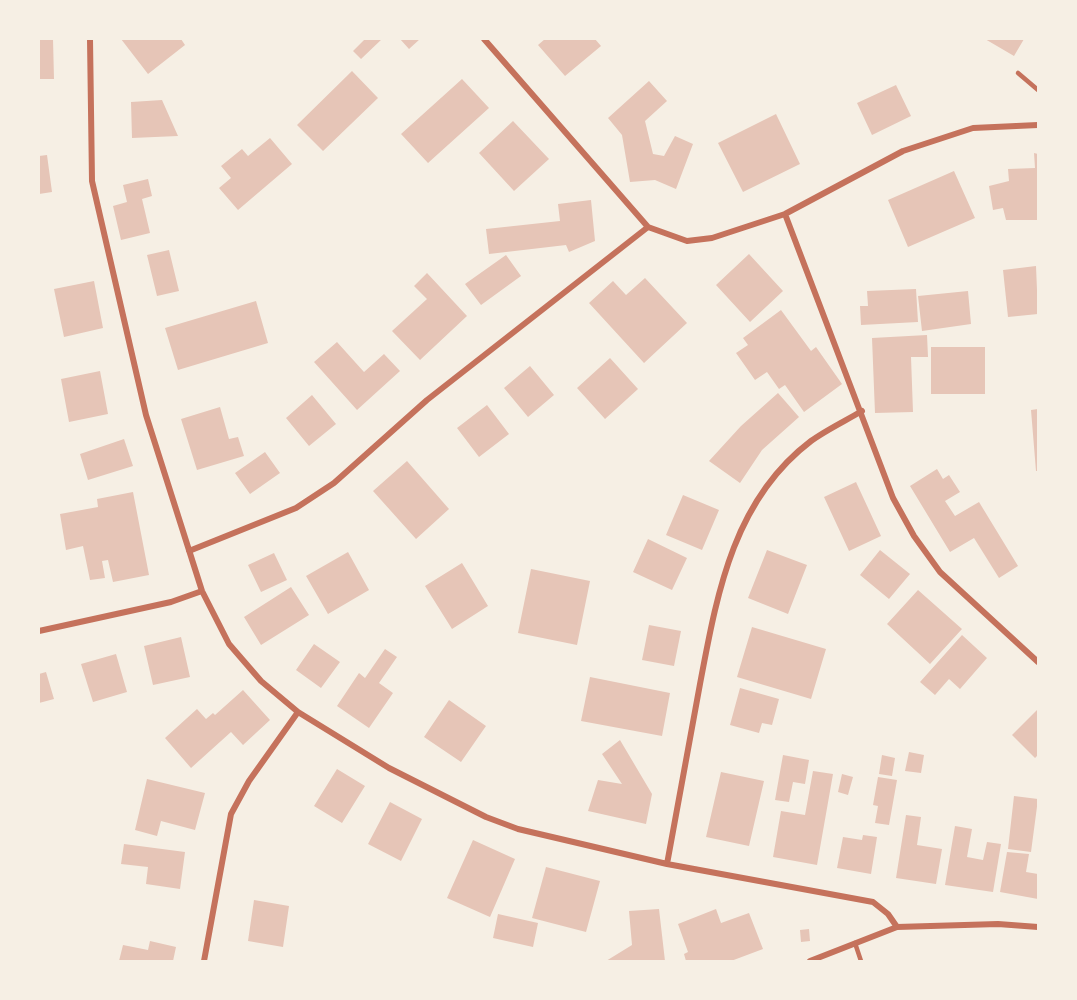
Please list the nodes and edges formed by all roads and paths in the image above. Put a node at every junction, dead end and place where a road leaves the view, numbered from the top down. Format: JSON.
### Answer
{"nodes":[{"id":1,"x":90,"y":39,"type":"edge"},
{"id":2,"x":484,"y":39,"type":"edge"},
{"id":3,"x":1018,"y":73,"type":"dead end"},
{"id":4,"x":1038,"y":90,"type":"edge"},
{"id":5,"x":1038,"y":125,"type":"edge"},
{"id":6,"x":785,"y":214,"type":"junction"},
{"id":7,"x":648,"y":227,"type":"junction"},
{"id":8,"x":862,"y":411,"type":"junction"},
{"id":9,"x":189,"y":551,"type":"junction"},
{"id":10,"x":202,"y":591,"type":"junction"},
{"id":11,"x":39,"y":631,"type":"edge"},
{"id":12,"x":1038,"y":662,"type":"edge"},
{"id":13,"x":298,"y":712,"type":"junction"},
{"id":14,"x":667,"y":864,"type":"junction"},
{"id":15,"x":897,"y":927,"type":"junction"},
{"id":16,"x":1038,"y":927,"type":"edge"},
{"id":17,"x":855,"y":943,"type":"junction"},
{"id":18,"x":204,"y":961,"type":"edge"},
{"id":19,"x":810,"y":961,"type":"edge"},
{"id":20,"x":861,"y":961,"type":"edge"}],
"edges":[{"from":1,"to":9,"type":"street"},
{"from":2,"to":7,"type":"street"},
{"from":3,"to":4,"type":"lane"},
{"from":5,"to":6,"type":"street"},
{"from":6,"to":7,"type":"street"},
{"from":6,"to":8,"type":"street"},
{"from":7,"to":9,"type":"street"},
{"from":8,"to":12,"type":"street"},
{"from":8,"to":14,"type":"street"},
{"from":9,"to":10,"type":"street"},
{"from":10,"to":11,"type":"street"},
{"from":10,"to":13,"type":"street"},
{"from":13,"to":14,"type":"street"},
{"from":13,"to":18,"type":"street"},
{"from":14,"to":15,"type":"street"},
{"from":15,"to":16,"type":"street"},
{"from":15,"to":17,"type":"street"},
{"from":17,"to":19,"type":"street"},
{"from":17,"to":20,"type":"lane"}]}
